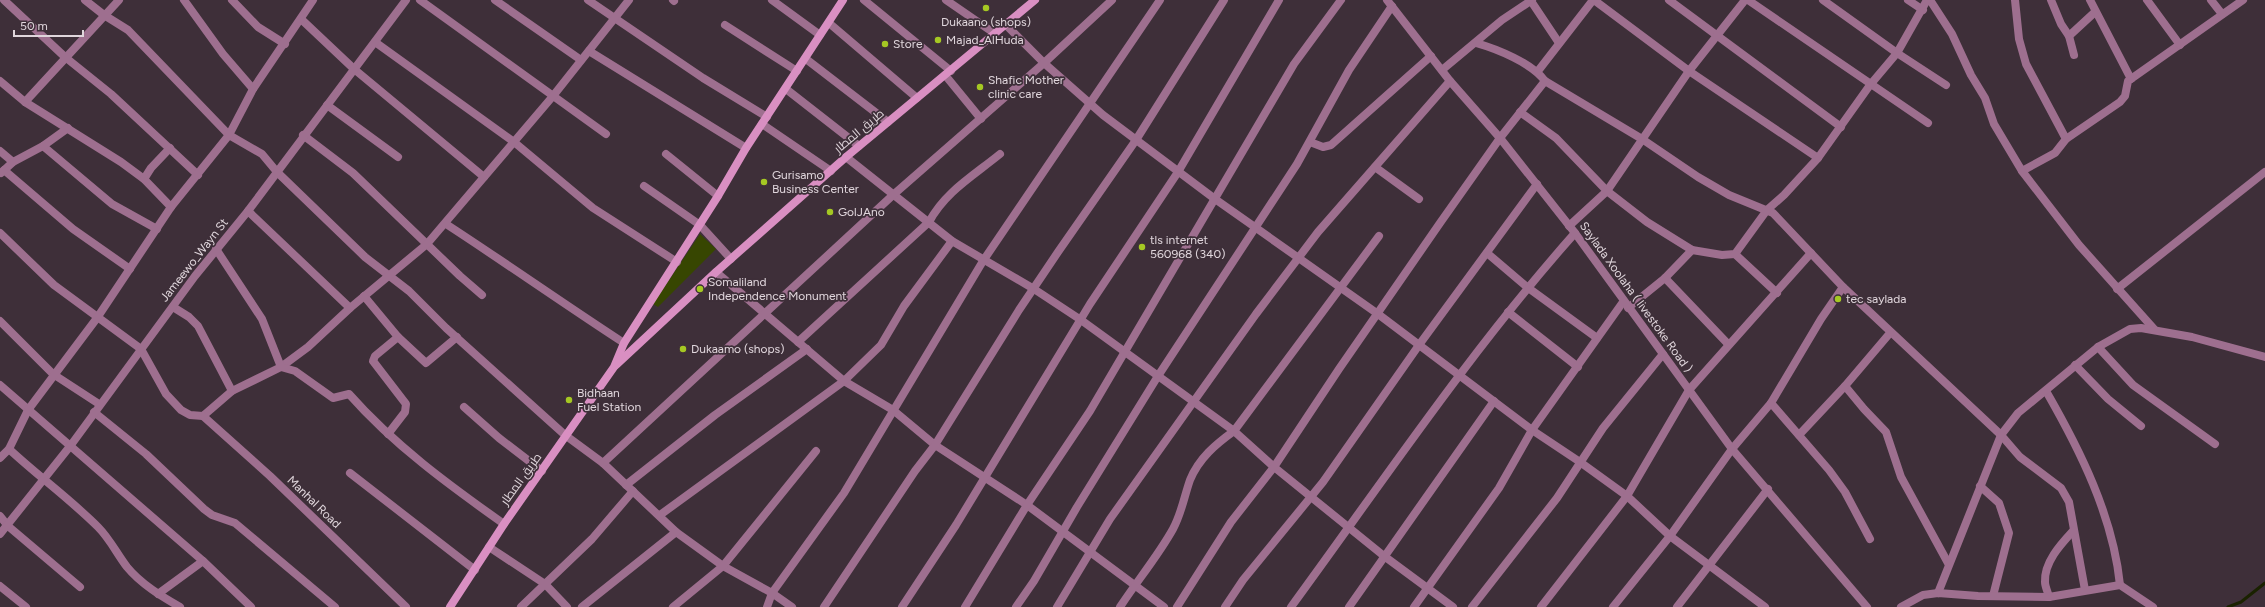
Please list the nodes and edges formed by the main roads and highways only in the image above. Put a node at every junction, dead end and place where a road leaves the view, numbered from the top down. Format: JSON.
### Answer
{"nodes":[{"id":1,"x":843,"y":0,"type":"edge"},
{"id":2,"x":1035,"y":0,"type":"edge"},
{"id":3,"x":614,"y":367,"type":"junction"},
{"id":4,"x":450,"y":607,"type":"edge"}],
"edges":[{"from":1,"to":3,"type":"main road","name":"طريق المطار"},
{"from":2,"to":3,"type":"main road","name":"طريق المطار"},
{"from":3,"to":4,"type":"main road","name":"طريق المطار"}]}
